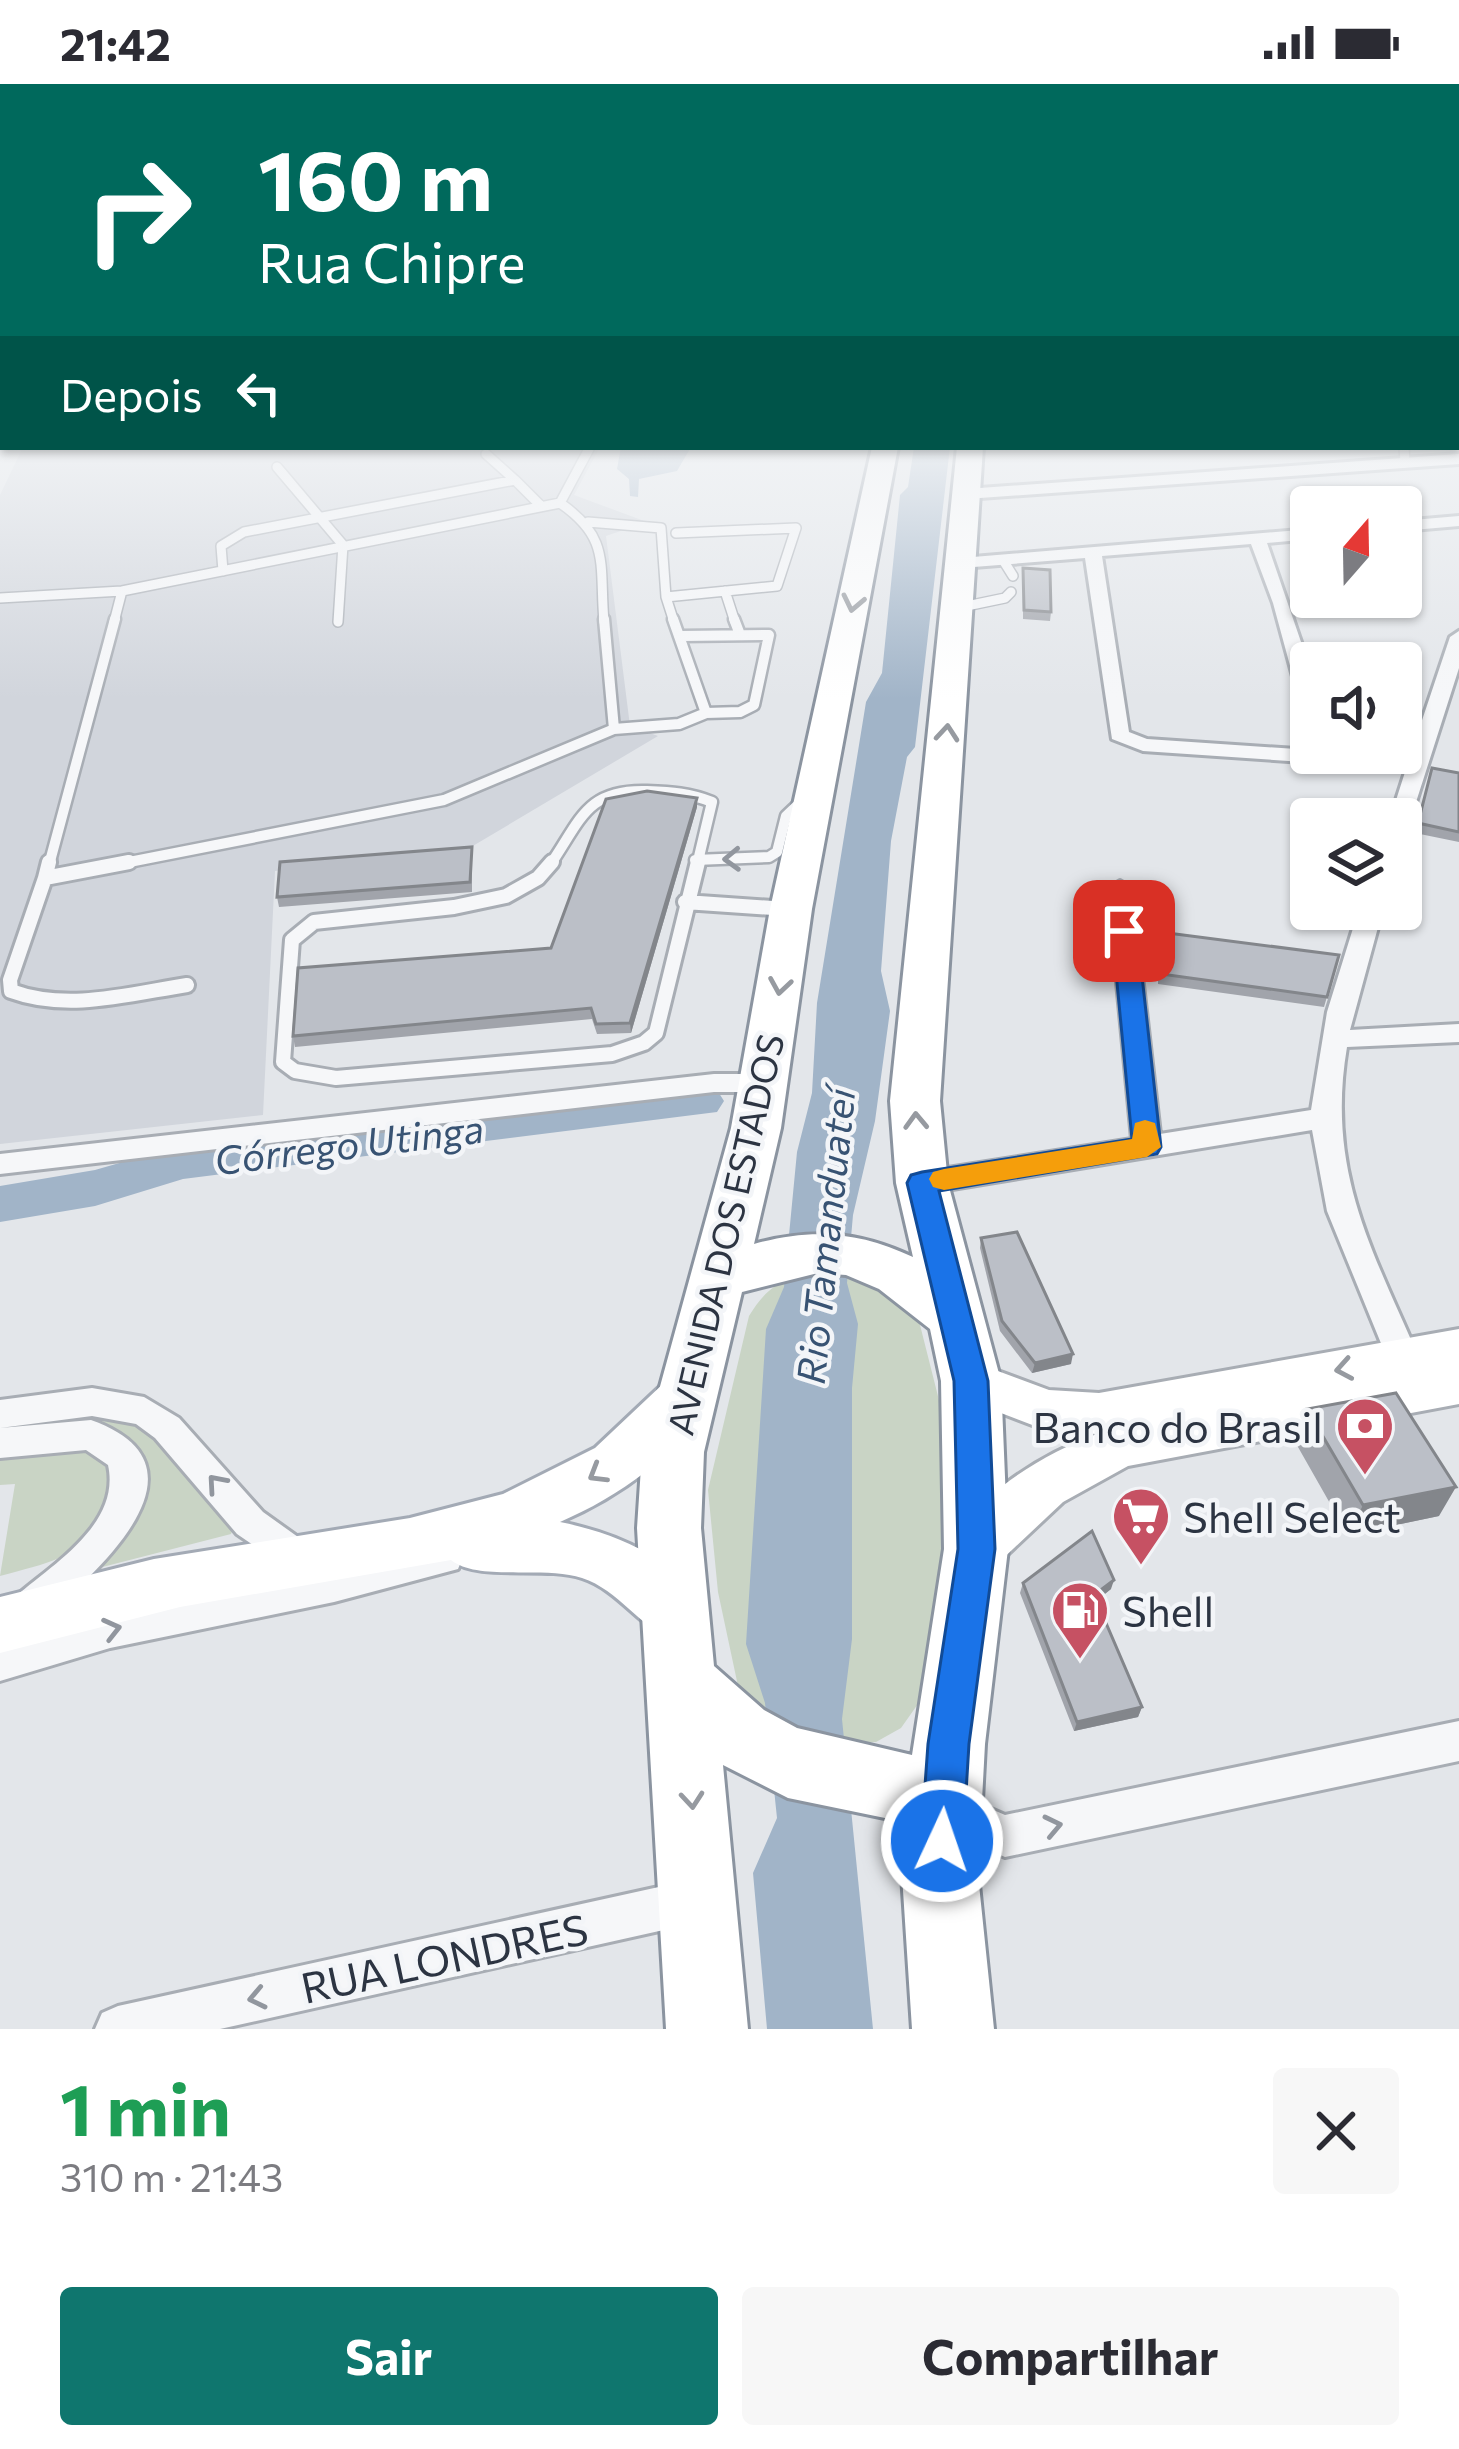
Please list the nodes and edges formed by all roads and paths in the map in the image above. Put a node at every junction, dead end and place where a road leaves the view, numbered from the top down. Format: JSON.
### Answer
{"nodes":[{"id":1,"x":326,"y":517,"type":"edge"},
{"id":2,"x":486,"y":517,"type":"edge"},
{"id":3,"x":581,"y":517,"type":"edge"},
{"id":4,"x":871,"y":517,"type":"edge"},
{"id":5,"x":974,"y":517,"type":"edge"},
{"id":6,"x":320,"y":518,"type":"junction"},
{"id":7,"x":1459,"y":521,"type":"edge"},
{"id":8,"x":588,"y":522,"type":"junction"},
{"id":9,"x":1422,"y":524,"type":"edge"},
{"id":10,"x":676,"y":532,"type":"dead end"},
{"id":11,"x":1290,"y":536,"type":"edge"},
{"id":12,"x":1257,"y":538,"type":"junction"},
{"id":13,"x":343,"y":545,"type":"junction"},
{"id":14,"x":1093,"y":552,"type":"junction"},
{"id":15,"x":992,"y":566,"type":"junction"},
{"id":16,"x":223,"y":571,"type":"junction"},
{"id":17,"x":122,"y":591,"type":"junction"},
{"id":18,"x":725,"y":591,"type":"junction"},
{"id":19,"x":1011,"y":592,"type":"dead end"},
{"id":20,"x":666,"y":597,"type":"junction"},
{"id":21,"x":0,"y":598,"type":"edge"},
{"id":22,"x":957,"y":608,"type":"junction"},
{"id":23,"x":338,"y":623,"type":"dead end"},
{"id":24,"x":739,"y":632,"type":"junction"},
{"id":25,"x":682,"y":636,"type":"junction"},
{"id":26,"x":1293,"y":642,"type":"edge"},
{"id":27,"x":1458,"y":643,"type":"edge"},
{"id":28,"x":706,"y":713,"type":"junction"},
{"id":29,"x":614,"y":728,"type":"junction"},
{"id":30,"x":1290,"y":753,"type":"edge"},
{"id":31,"x":1422,"y":754,"type":"edge"},
{"id":32,"x":815,"y":790,"type":"junction"},
{"id":33,"x":695,"y":860,"type":"junction"},
{"id":34,"x":45,"y":878,"type":"junction"},
{"id":35,"x":1120,"y":888,"type":"dead end"},
{"id":36,"x":685,"y":902,"type":"junction"},
{"id":37,"x":791,"y":909,"type":"junction"},
{"id":38,"x":1364,"y":930,"type":"edge"},
{"id":39,"x":187,"y":985,"type":"dead end"},
{"id":40,"x":1459,"y":1033,"type":"edge"},
{"id":41,"x":1338,"y":1039,"type":"junction"},
{"id":42,"x":748,"y":1082,"type":"junction"},
{"id":43,"x":1325,"y":1118,"type":"junction"},
{"id":44,"x":1147,"y":1147,"type":"junction"},
{"id":45,"x":0,"y":1164,"type":"edge"},
{"id":46,"x":922,"y":1183,"type":"junction"},
{"id":47,"x":721,"y":1277,"type":"junction"},
{"id":48,"x":955,"y":1318,"type":"junction"},
{"id":49,"x":1459,"y":1348,"type":"edge"},
{"id":50,"x":1402,"y":1358,"type":"junction"},
{"id":51,"x":971,"y":1381,"type":"junction"},
{"id":52,"x":1459,"y":1384,"type":"edge"},
{"id":53,"x":684,"y":1396,"type":"junction"},
{"id":54,"x":0,"y":1414,"type":"edge"},
{"id":55,"x":0,"y":1443,"type":"edge"},
{"id":56,"x":488,"y":1544,"type":"junction"},
{"id":57,"x":400,"y":1547,"type":"junction"},
{"id":58,"x":976,"y":1549,"type":"junction"},
{"id":59,"x":302,"y":1561,"type":"junction"},
{"id":60,"x":5,"y":1636,"type":"edge"},
{"id":61,"x":680,"y":1648,"type":"junction"},
{"id":62,"x":1459,"y":1741,"type":"edge"},
{"id":63,"x":943,"y":1808,"type":"junction"},
{"id":64,"x":700,"y":1900,"type":"junction"},
{"id":65,"x":118,"y":2029,"type":"edge"},
{"id":66,"x":707,"y":2029,"type":"edge"},
{"id":67,"x":953,"y":2029,"type":"edge"}],
"edges":[{"from":1,"to":6,"type":"lane"},
{"from":2,"to":13,"type":"lane"},
{"from":3,"to":8,"type":"lane"},
{"from":4,"to":32,"type":"highway","name":"AVENIDA DOS ESTADOS","one_way":true},
{"from":5,"to":15,"type":"highway"},
{"from":6,"to":13,"type":"lane"},
{"from":6,"to":16,"type":"lane"},
{"from":7,"to":9,"type":"street"},
{"from":8,"to":20,"type":"lane"},
{"from":8,"to":29,"type":"lane"},
{"from":10,"to":18,"type":"lane"},
{"from":11,"to":12,"type":"street"},
{"from":12,"to":14,"type":"street"},
{"from":12,"to":26,"type":"street"},
{"from":13,"to":16,"type":"lane"},
{"from":13,"to":23,"type":"lane"},
{"from":14,"to":15,"type":"street"},
{"from":14,"to":30,"type":"street"},
{"from":15,"to":22,"type":"highway"},
{"from":16,"to":17,"type":"lane"},
{"from":17,"to":21,"type":"lane"},
{"from":17,"to":34,"type":"lane"},
{"from":18,"to":20,"type":"lane"},
{"from":18,"to":24,"type":"lane"},
{"from":19,"to":22,"type":"lane"},
{"from":20,"to":25,"type":"lane"},
{"from":46,"to":22,"type":"highway","one_way":true},
{"from":24,"to":25,"type":"lane"},
{"from":24,"to":28,"type":"lane"},
{"from":25,"to":28,"type":"lane"},
{"from":27,"to":31,"type":"street"},
{"from":28,"to":29,"type":"lane"},
{"from":29,"to":34,"type":"lane"},
{"from":32,"to":33,"type":"lane","one_way":true},
{"from":32,"to":37,"type":"highway","name":"AVENIDA DOS ESTADOS"},
{"from":33,"to":36,"type":"lane"},
{"from":33,"to":36,"type":"lane"},
{"from":34,"to":39,"type":"lane"},
{"from":35,"to":44,"type":"street"},
{"from":36,"to":37,"type":"lane"},
{"from":37,"to":42,"type":"highway","name":"AVENIDA DOS ESTADOS","one_way":true},
{"from":38,"to":41,"type":"street"},
{"from":40,"to":41,"type":"street"},
{"from":41,"to":43,"type":"street"},
{"from":42,"to":45,"type":"street"},
{"from":42,"to":47,"type":"highway","name":"AVENIDA DOS ESTADOS"},
{"from":43,"to":44,"type":"street"},
{"from":43,"to":50,"type":"street"},
{"from":44,"to":46,"type":"street"},
{"from":46,"to":48,"type":"highway"},
{"from":47,"to":48,"type":"highway"},
{"from":47,"to":53,"type":"highway","name":"AVENIDA DOS ESTADOS"},
{"from":48,"to":51,"type":"highway"},
{"from":49,"to":50,"type":"main road"},
{"from":50,"to":51,"type":"main road","one_way":true},
{"from":51,"to":58,"type":"highway"},
{"from":52,"to":58,"type":"main road"},
{"from":53,"to":57,"type":"main road","one_way":true},
{"from":53,"to":61,"type":"highway","name":"AVENIDA DOS ESTADOS"},
{"from":59,"to":54,"type":"street","one_way":true},
{"from":55,"to":60,"type":"street"},
{"from":56,"to":57,"type":"main road"},
{"from":60,"to":56,"type":"street","one_way":true},
{"from":56,"to":61,"type":"main road"},
{"from":57,"to":59,"type":"main road"},
{"from":58,"to":63,"type":"highway"},
{"from":59,"to":60,"type":"main road"},
{"from":61,"to":63,"type":"highway"},
{"from":61,"to":64,"type":"highway","name":"AVENIDA DOS ESTADOS","one_way":true},
{"from":63,"to":62,"type":"street","one_way":true},
{"from":63,"to":67,"type":"highway"},
{"from":64,"to":65,"type":"street","name":"RUA LONDRES","one_way":true},
{"from":64,"to":66,"type":"highway","name":"AVENIDA DOS ESTADOS"}]}
